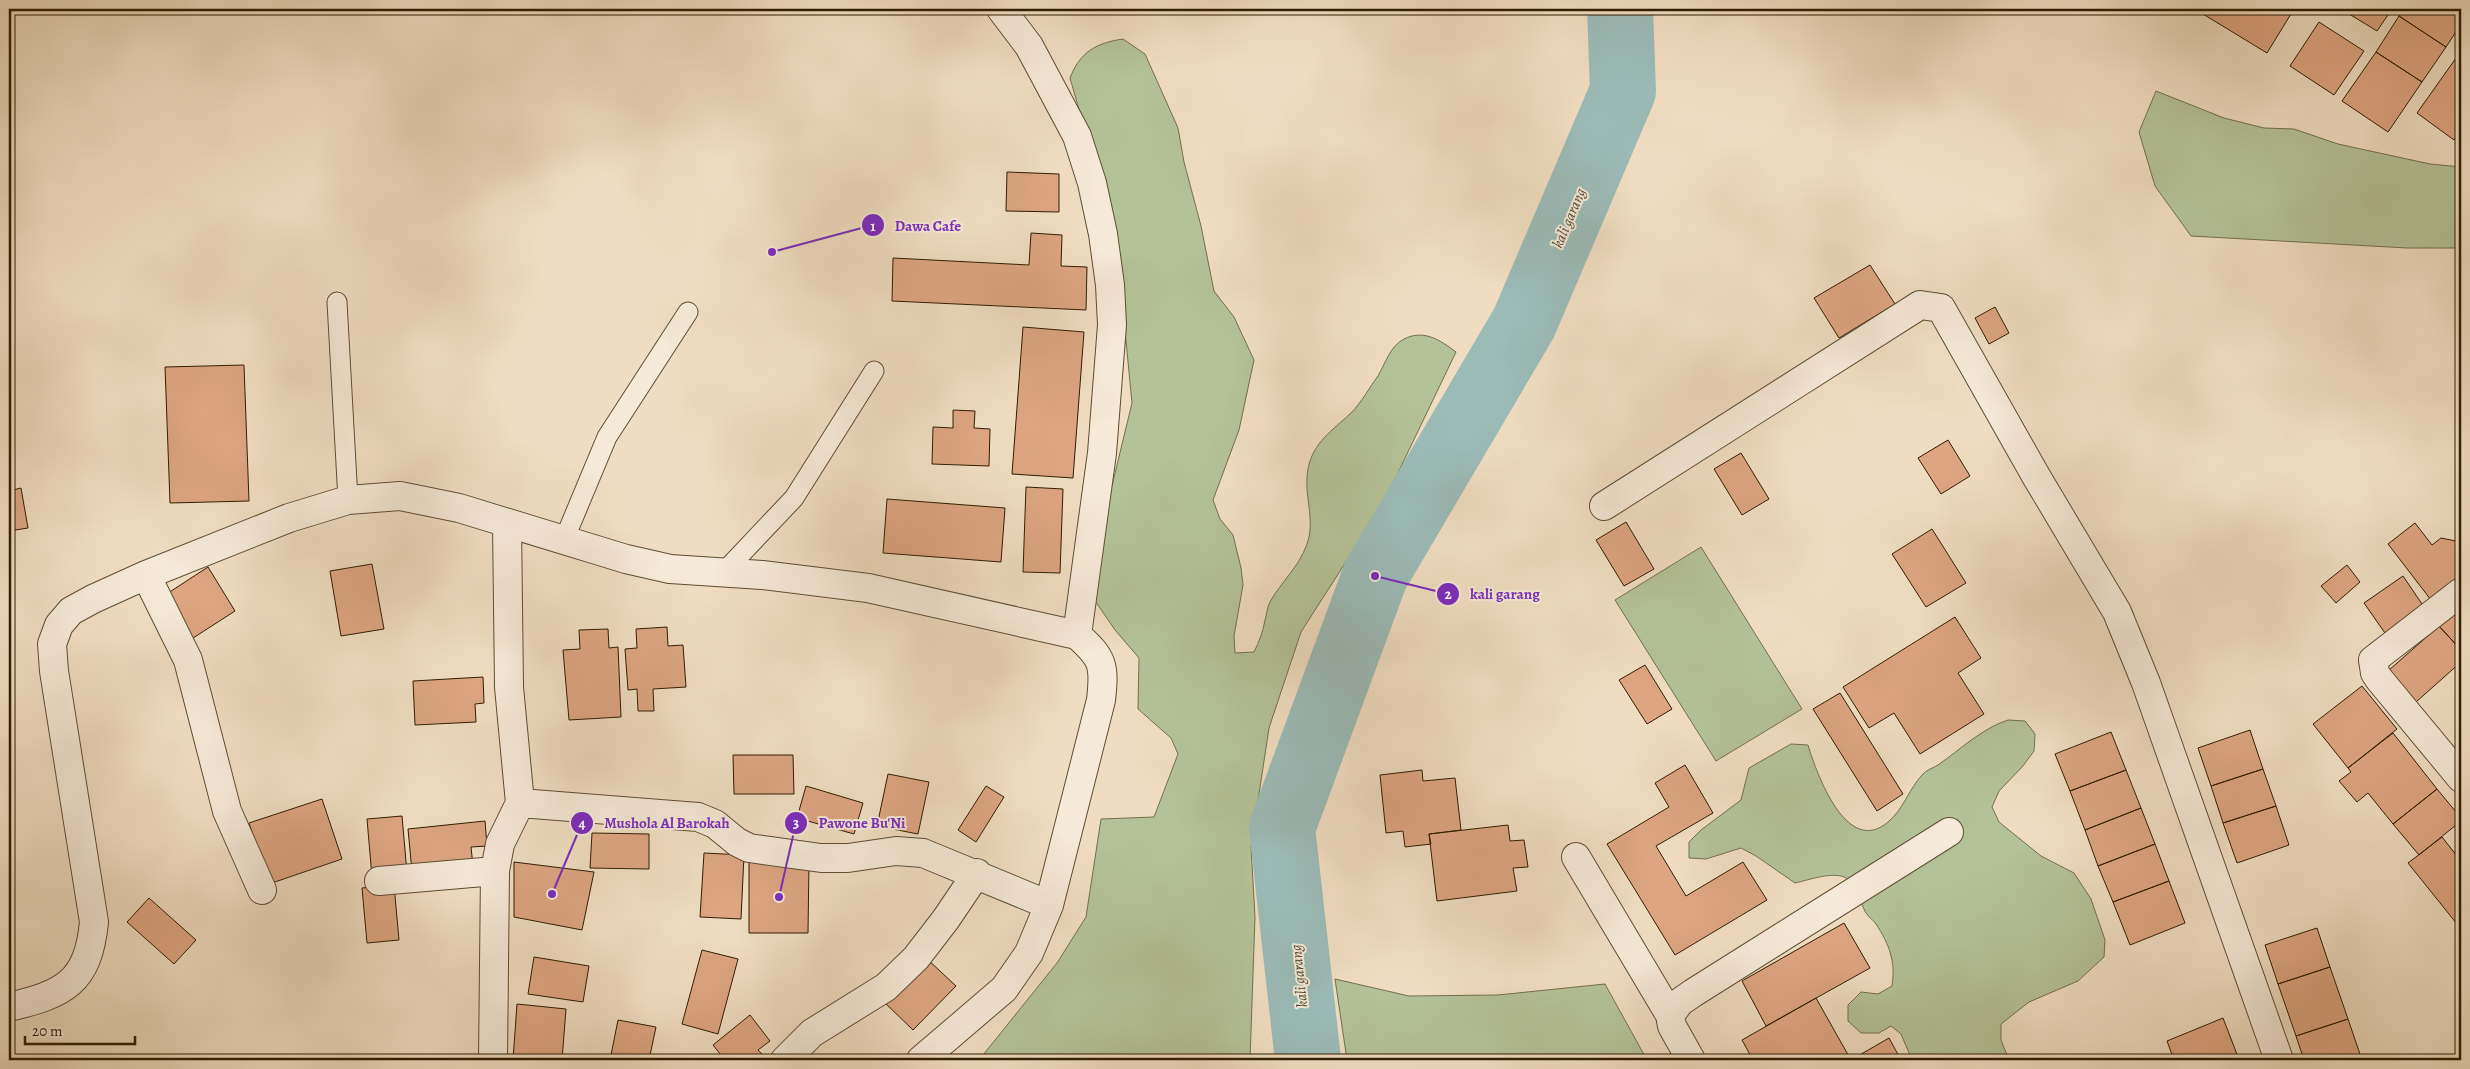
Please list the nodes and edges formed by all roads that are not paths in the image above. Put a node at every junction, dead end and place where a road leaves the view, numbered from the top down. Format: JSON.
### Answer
{"nodes":[{"id":1,"x":1001,"y":9,"type":"edge"},
{"id":2,"x":337,"y":302,"type":"dead end"},
{"id":3,"x":688,"y":312,"type":"dead end"},
{"id":4,"x":874,"y":371,"type":"dead end"},
{"id":5,"x":348,"y":500,"type":"junction"},
{"id":6,"x":1604,"y":506,"type":"dead end"},
{"id":7,"x":507,"y":523,"type":"junction"},
{"id":8,"x":564,"y":540,"type":"junction"},
{"id":9,"x":723,"y":573,"type":"junction"},
{"id":10,"x":146,"y":575,"type":"junction"},
{"id":11,"x":2461,"y":592,"type":"edge"},
{"id":12,"x":1077,"y":635,"type":"junction"},
{"id":13,"x":2461,"y":778,"type":"edge"},
{"id":14,"x":520,"y":804,"type":"junction"},
{"id":15,"x":1949,"y":832,"type":"dead end"},
{"id":16,"x":1576,"y":857,"type":"dead end"},
{"id":17,"x":495,"y":871,"type":"junction"},
{"id":18,"x":977,"y":873,"type":"junction"},
{"id":19,"x":379,"y":881,"type":"dead end"},
{"id":20,"x":262,"y":890,"type":"dead end"},
{"id":21,"x":1049,"y":904,"type":"junction"},
{"id":22,"x":9,"y":1007,"type":"edge"},
{"id":23,"x":1670,"y":1015,"type":"junction"},
{"id":24,"x":493,"y":1060,"type":"edge"},
{"id":25,"x":785,"y":1060,"type":"edge"},
{"id":26,"x":922,"y":1060,"type":"edge"},
{"id":27,"x":1691,"y":1060,"type":"edge"},
{"id":28,"x":2278,"y":1060,"type":"edge"}],
"edges":[{"from":1,"to":12,"type":"street"},
{"from":2,"to":5,"type":"lane"},
{"from":3,"to":8,"type":"lane"},
{"from":4,"to":9,"type":"lane"},
{"from":5,"to":7,"type":"street"},
{"from":5,"to":10,"type":"street"},
{"from":6,"to":28,"type":"street"},
{"from":7,"to":8,"type":"street"},
{"from":7,"to":14,"type":"street"},
{"from":8,"to":9,"type":"street"},
{"from":9,"to":12,"type":"street"},
{"from":10,"to":20,"type":"street"},
{"from":10,"to":22,"type":"street"},
{"from":11,"to":13,"type":"street"},
{"from":12,"to":21,"type":"street"},
{"from":14,"to":17,"type":"street"},
{"from":14,"to":18,"type":"street"},
{"from":15,"to":23,"type":"street"},
{"from":16,"to":23,"type":"street"},
{"from":17,"to":19,"type":"street"},
{"from":17,"to":24,"type":"street"},
{"from":18,"to":21,"type":"street"},
{"from":18,"to":25,"type":"street"},
{"from":21,"to":26,"type":"street"},
{"from":23,"to":27,"type":"street"}]}
